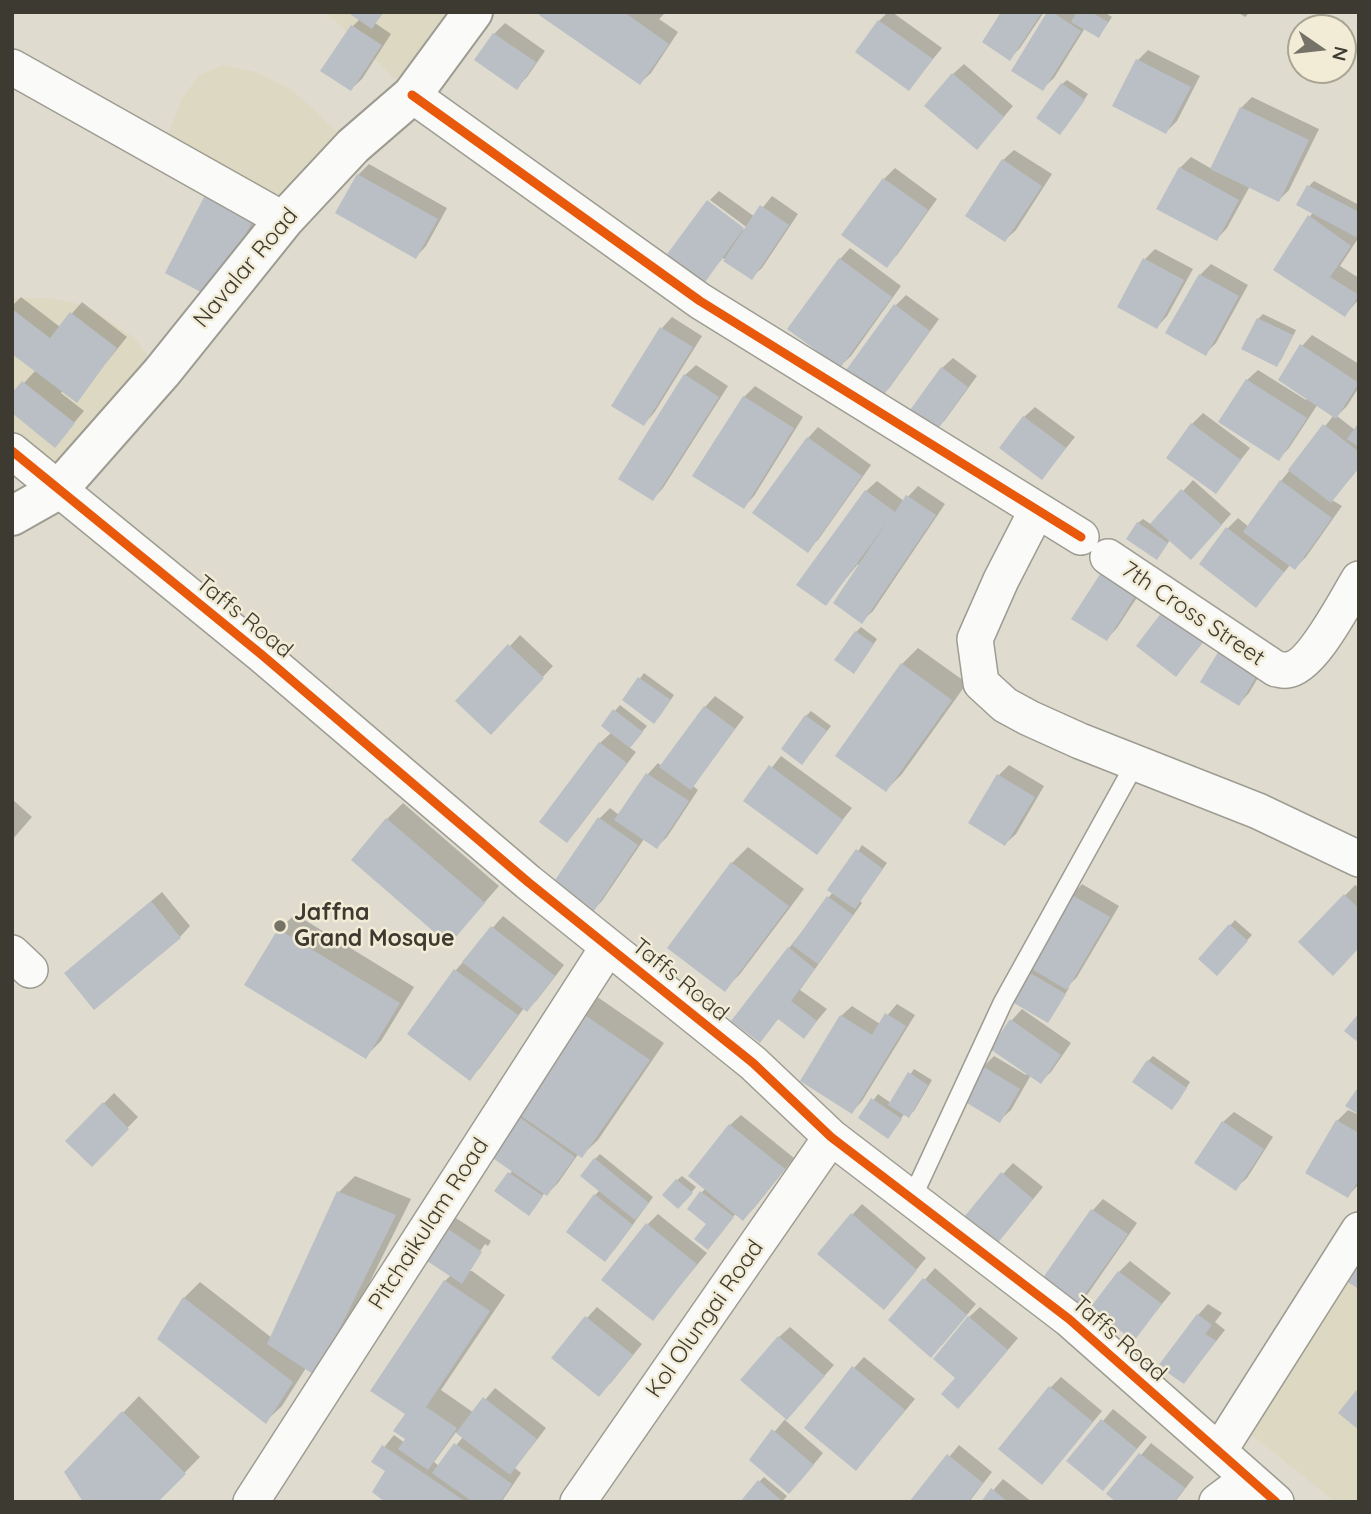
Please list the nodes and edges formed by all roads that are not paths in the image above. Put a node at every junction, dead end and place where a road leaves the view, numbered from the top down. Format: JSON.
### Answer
{"nodes":[{"id":1,"x":473,"y":12,"type":"edge"},
{"id":2,"x":12,"y":67,"type":"edge"},
{"id":3,"x":412,"y":95,"type":"junction"},
{"id":4,"x":284,"y":220,"type":"junction"},
{"id":5,"x":12,"y":451,"type":"edge"},
{"id":6,"x":58,"y":490,"type":"junction"},
{"id":7,"x":1037,"y":510,"type":"junction"},
{"id":8,"x":12,"y":516,"type":"edge"},
{"id":9,"x":1359,"y":579,"type":"edge"},
{"id":10,"x":1136,"y":762,"type":"junction"},
{"id":11,"x":1359,"y":859,"type":"edge"},
{"id":12,"x":608,"y":947,"type":"junction"},
{"id":13,"x":831,"y":1137,"type":"junction"},
{"id":14,"x":912,"y":1198,"type":"junction"},
{"id":15,"x":1359,"y":1230,"type":"edge"},
{"id":16,"x":1219,"y":1451,"type":"junction"},
{"id":17,"x":1249,"y":1478,"type":"junction"},
{"id":18,"x":251,"y":1502,"type":"edge"},
{"id":19,"x":578,"y":1502,"type":"edge"},
{"id":20,"x":1217,"y":1502,"type":"edge"},
{"id":21,"x":1276,"y":1502,"type":"edge"}],
"edges":[{"from":1,"to":3,"type":"street","name":"Navalar Road"},
{"from":2,"to":4,"type":"street"},
{"from":3,"to":4,"type":"street","name":"Navalar Road"},
{"from":3,"to":7,"type":"street","name":"7th Cross Street"},
{"from":4,"to":6,"type":"street","name":"Navalar Road"},
{"from":5,"to":6,"type":"street","name":"Taffs Road"},
{"from":6,"to":8,"type":"street","name":"Navalar Road"},
{"from":6,"to":12,"type":"street","name":"Taffs Road"},
{"from":7,"to":9,"type":"street","name":"7th Cross Street"},
{"from":7,"to":10,"type":"street"},
{"from":10,"to":11,"type":"street"},
{"from":10,"to":14,"type":"lane"},
{"from":12,"to":13,"type":"street","name":"Taffs Road"},
{"from":12,"to":18,"type":"street","name":"Pitchaikulam Road"},
{"from":13,"to":14,"type":"street","name":"Taffs Road"},
{"from":13,"to":19,"type":"street","name":"Kol Olungai Road"},
{"from":14,"to":16,"type":"street","name":"Taffs Road"},
{"from":15,"to":16,"type":"street"},
{"from":16,"to":17,"type":"street","name":"Taffs Road"},
{"from":17,"to":20,"type":"street"},
{"from":17,"to":21,"type":"street","name":"Taffs Road"}]}
